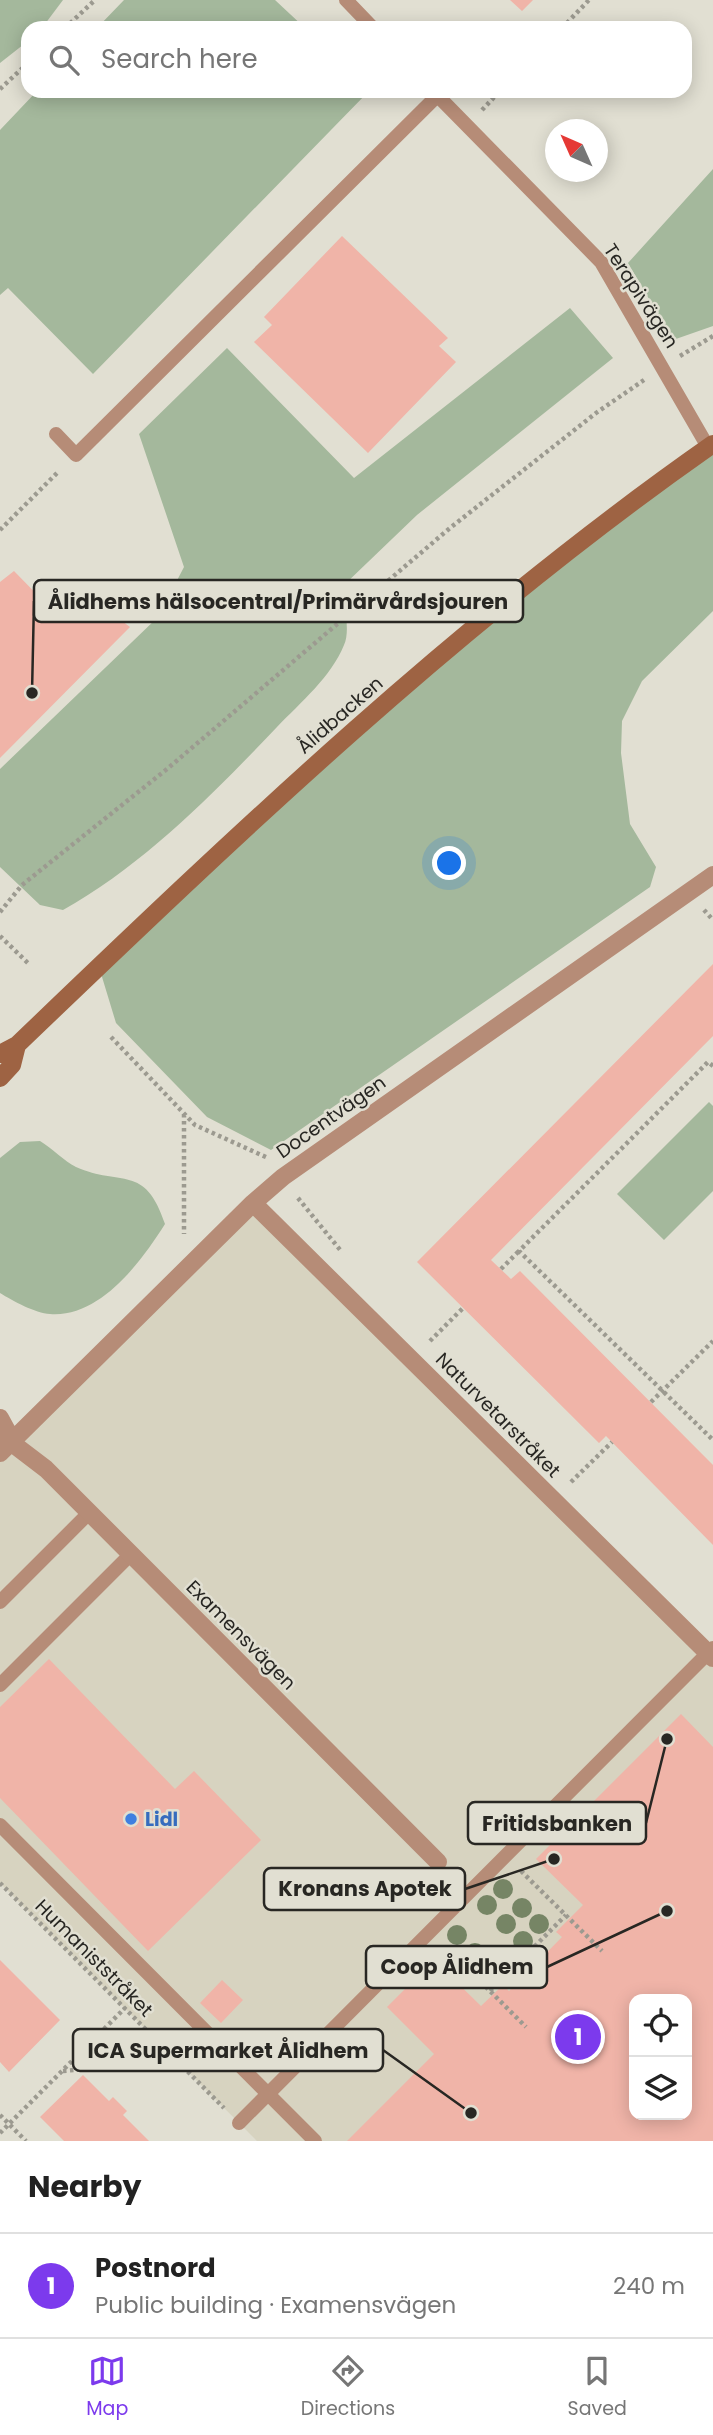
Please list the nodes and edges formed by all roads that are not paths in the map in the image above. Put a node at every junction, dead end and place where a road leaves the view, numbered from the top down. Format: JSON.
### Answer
{"nodes":[{"id":1,"x":346,"y":0,"type":"edge"},
{"id":2,"x":366,"y":21,"type":"edge"},
{"id":3,"x":430,"y":98,"type":"edge"},
{"id":4,"x":440,"y":98,"type":"edge"},
{"id":5,"x":55,"y":434,"type":"dead end"},
{"id":6,"x":711,"y":446,"type":"edge"},
{"id":7,"x":713,"y":875,"type":"edge"},
{"id":8,"x":18,"y":1045,"type":"junction"},
{"id":9,"x":0,"y":1054,"type":"edge"},
{"id":10,"x":0,"y":1078,"type":"edge"},
{"id":11,"x":253,"y":1203,"type":"junction"},
{"id":12,"x":0,"y":1418,"type":"edge"},
{"id":13,"x":4,"y":1442,"type":"edge"},
{"id":14,"x":89,"y":1513,"type":"junction"},
{"id":15,"x":131,"y":1554,"type":"junction"},
{"id":16,"x":0,"y":1602,"type":"edge"},
{"id":17,"x":711,"y":1653,"type":"edge"},
{"id":18,"x":0,"y":1685,"type":"edge"},
{"id":19,"x":0,"y":1825,"type":"edge"},
{"id":20,"x":438,"y":1862,"type":"dead end"},
{"id":21,"x":268,"y":2094,"type":"junction"},
{"id":22,"x":239,"y":2123,"type":"road end"},
{"id":23,"x":315,"y":2141,"type":"edge"}],
"edges":[{"from":1,"to":2,"type":"lane"},
{"from":3,"to":5,"type":"lane"},
{"from":4,"to":6,"type":"lane","name":"Terapivägen"},
{"from":6,"to":8,"type":"main road","name":"Ålidbacken"},
{"from":7,"to":11,"type":"street","name":"Docentvägen"},
{"from":8,"to":9,"type":"main road","name":"Ålidbacken"},
{"from":8,"to":10,"type":"main road","name":"Ålidbacken"},
{"from":11,"to":13,"type":"street","name":"Docentvägen"},
{"from":11,"to":17,"type":"street","name":"Naturvetarstråket"},
{"from":12,"to":13,"type":"street","name":"Examensvägen"},
{"from":13,"to":14,"type":"street","name":"Examensvägen"},
{"from":14,"to":15,"type":"street","name":"Examensvägen"},
{"from":14,"to":16,"type":"lane"},
{"from":15,"to":18,"type":"lane"},
{"from":15,"to":20,"type":"street","name":"Examensvägen"},
{"from":17,"to":21,"type":"lane"},
{"from":19,"to":21,"type":"lane"},
{"from":21,"to":22,"type":"lane"},
{"from":21,"to":23,"type":"lane"}]}
